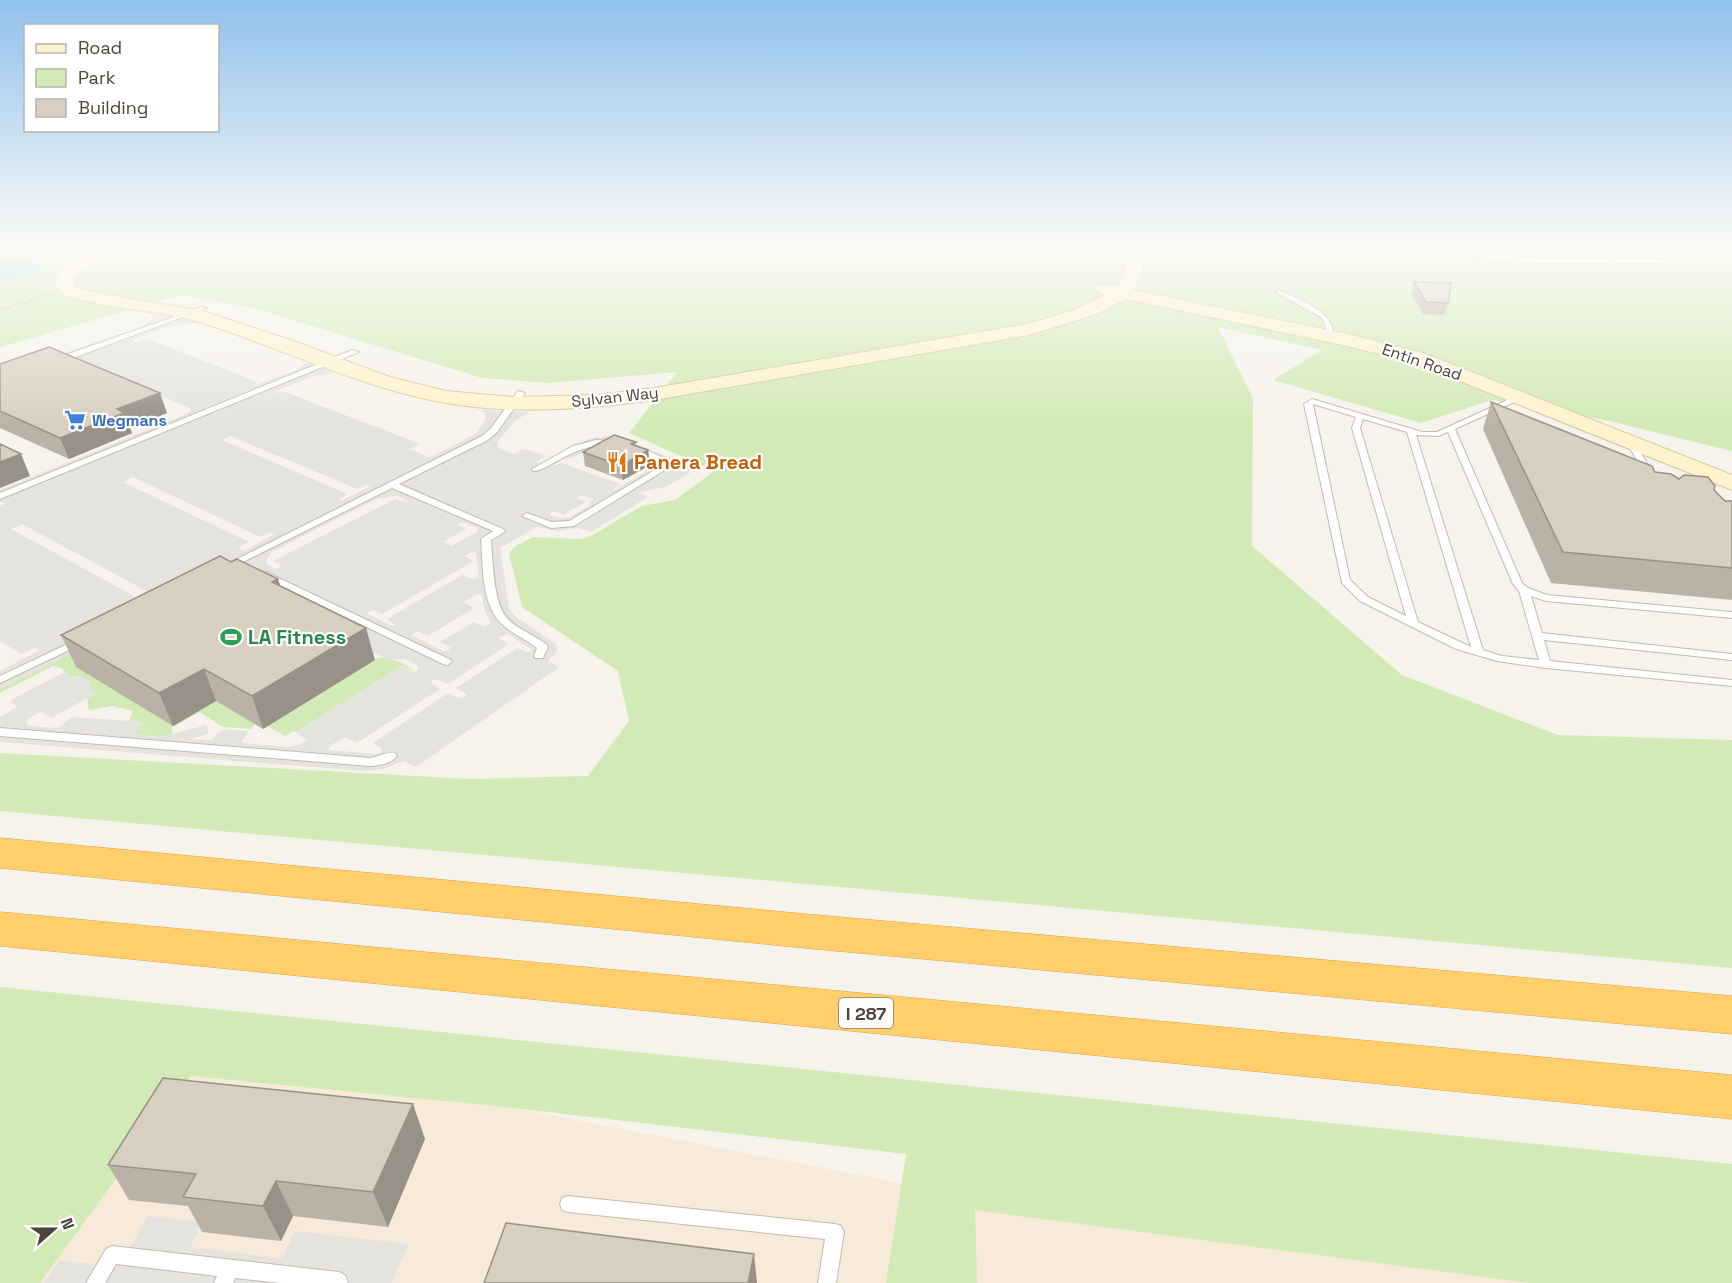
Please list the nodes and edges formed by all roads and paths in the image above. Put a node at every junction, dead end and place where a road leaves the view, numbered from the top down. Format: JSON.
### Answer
{"nodes":[{"id":1,"x":15,"y":305,"type":"edge"},
{"id":2,"x":148,"y":305,"type":"edge"},
{"id":3,"x":1062,"y":305,"type":"edge"},
{"id":4,"x":1098,"y":305,"type":"edge"},
{"id":5,"x":1181,"y":305,"type":"edge"},
{"id":6,"x":1190,"y":305,"type":"edge"},
{"id":7,"x":1303,"y":305,"type":"edge"},
{"id":8,"x":1202,"y":309,"type":"junction"},
{"id":9,"x":0,"y":310,"type":"edge"},
{"id":10,"x":196,"y":311,"type":"junction"},
{"id":11,"x":1331,"y":336,"type":"junction"},
{"id":12,"x":355,"y":352,"type":"junction"},
{"id":13,"x":332,"y":362,"type":"junction"},
{"id":14,"x":781,"y":367,"type":"junction"},
{"id":15,"x":0,"y":369,"type":"edge"},
{"id":16,"x":517,"y":398,"type":"junction"},
{"id":17,"x":1519,"y":398,"type":"junction"},
{"id":18,"x":1360,"y":415,"type":"junction"},
{"id":19,"x":1451,"y":429,"type":"junction"},
{"id":20,"x":1411,"y":431,"type":"junction"},
{"id":21,"x":1631,"y":443,"type":"junction"},
{"id":22,"x":536,"y":470,"type":"dead end"},
{"id":23,"x":1654,"y":483,"type":"edge"},
{"id":24,"x":1732,"y":483,"type":"edge"},
{"id":25,"x":391,"y":484,"type":"junction"},
{"id":26,"x":605,"y":495,"type":"dead end"},
{"id":27,"x":0,"y":496,"type":"edge"},
{"id":28,"x":615,"y":498,"type":"junction"},
{"id":29,"x":527,"y":516,"type":"dead end"},
{"id":30,"x":238,"y":561,"type":"junction"},
{"id":31,"x":218,"y":572,"type":"edge"},
{"id":32,"x":1524,"y":590,"type":"junction"},
{"id":33,"x":1732,"y":615,"type":"edge"},
{"id":34,"x":1413,"y":623,"type":"junction"},
{"id":35,"x":1538,"y":636,"type":"junction"},
{"id":36,"x":84,"y":638,"type":"edge"},
{"id":37,"x":1478,"y":652,"type":"junction"},
{"id":38,"x":539,"y":656,"type":"dead end"},
{"id":39,"x":1732,"y":657,"type":"edge"},
{"id":40,"x":447,"y":662,"type":"dead end"},
{"id":41,"x":1546,"y":665,"type":"junction"},
{"id":42,"x":0,"y":680,"type":"edge"},
{"id":43,"x":1732,"y":683,"type":"edge"},
{"id":44,"x":0,"y":732,"type":"edge"},
{"id":45,"x":392,"y":756,"type":"dead end"},
{"id":46,"x":0,"y":854,"type":"edge"},
{"id":47,"x":0,"y":929,"type":"edge"},
{"id":48,"x":1732,"y":1015,"type":"edge"},
{"id":49,"x":1732,"y":1097,"type":"edge"},
{"id":50,"x":568,"y":1204,"type":"dead end"},
{"id":51,"x":227,"y":1276,"type":"edge"},
{"id":52,"x":95,"y":1283,"type":"edge"},
{"id":53,"x":339,"y":1283,"type":"edge"},
{"id":54,"x":827,"y":1283,"type":"edge"}],
"edges":[{"from":1,"to":9,"type":"path"},
{"from":2,"to":10,"type":"street","name":"Sylvan Way"},
{"from":3,"to":14,"type":"street","name":"Sylvan Way"},
{"from":4,"to":14,"type":"street","name":"Sylvan Way"},
{"from":5,"to":8,"type":"street","name":"Entin Road"},
{"from":6,"to":8,"type":"street"},
{"from":7,"to":11,"type":"lane"},
{"from":8,"to":11,"type":"street","name":"Entin Road"},
{"from":10,"to":12,"type":"street","name":"Sylvan Way"},
{"from":10,"to":13,"type":"street","name":"Sylvan Way"},
{"from":10,"to":15,"type":"lane"},
{"from":11,"to":17,"type":"street","name":"Entin Road"},
{"from":12,"to":13,"type":"lane"},
{"from":12,"to":16,"type":"street","name":"Sylvan Way"},
{"from":13,"to":16,"type":"street","name":"Sylvan Way"},
{"from":13,"to":27,"type":"lane"},
{"from":14,"to":16,"type":"street","name":"Sylvan Way"},
{"from":16,"to":25,"type":"lane"},
{"from":17,"to":19,"type":"lane"},
{"from":17,"to":21,"type":"street","name":"Entin Road"},
{"from":18,"to":20,"type":"lane"},
{"from":18,"to":34,"type":"lane"},
{"from":18,"to":34,"type":"lane"},
{"from":19,"to":20,"type":"lane"},
{"from":19,"to":32,"type":"lane"},
{"from":20,"to":37,"type":"lane"},
{"from":21,"to":23,"type":"lane"},
{"from":21,"to":24,"type":"street","name":"Entin Road"},
{"from":22,"to":28,"type":"lane"},
{"from":25,"to":30,"type":"lane"},
{"from":25,"to":38,"type":"lane"},
{"from":26,"to":28,"type":"lane"},
{"from":28,"to":29,"type":"lane"},
{"from":30,"to":31,"type":"lane"},
{"from":30,"to":40,"type":"lane"},
{"from":32,"to":33,"type":"lane"},
{"from":32,"to":35,"type":"lane"},
{"from":34,"to":37,"type":"lane"},
{"from":35,"to":39,"type":"lane"},
{"from":35,"to":41,"type":"lane"},
{"from":36,"to":42,"type":"lane"},
{"from":37,"to":41,"type":"lane"},
{"from":41,"to":43,"type":"lane"},
{"from":44,"to":45,"type":"lane"},
{"from":46,"to":48,"type":"highway"},
{"from":47,"to":49,"type":"highway","number":"I 287"},
{"from":50,"to":54,"type":"lane"},
{"from":51,"to":52,"type":"lane"},
{"from":51,"to":53,"type":"lane"}]}
